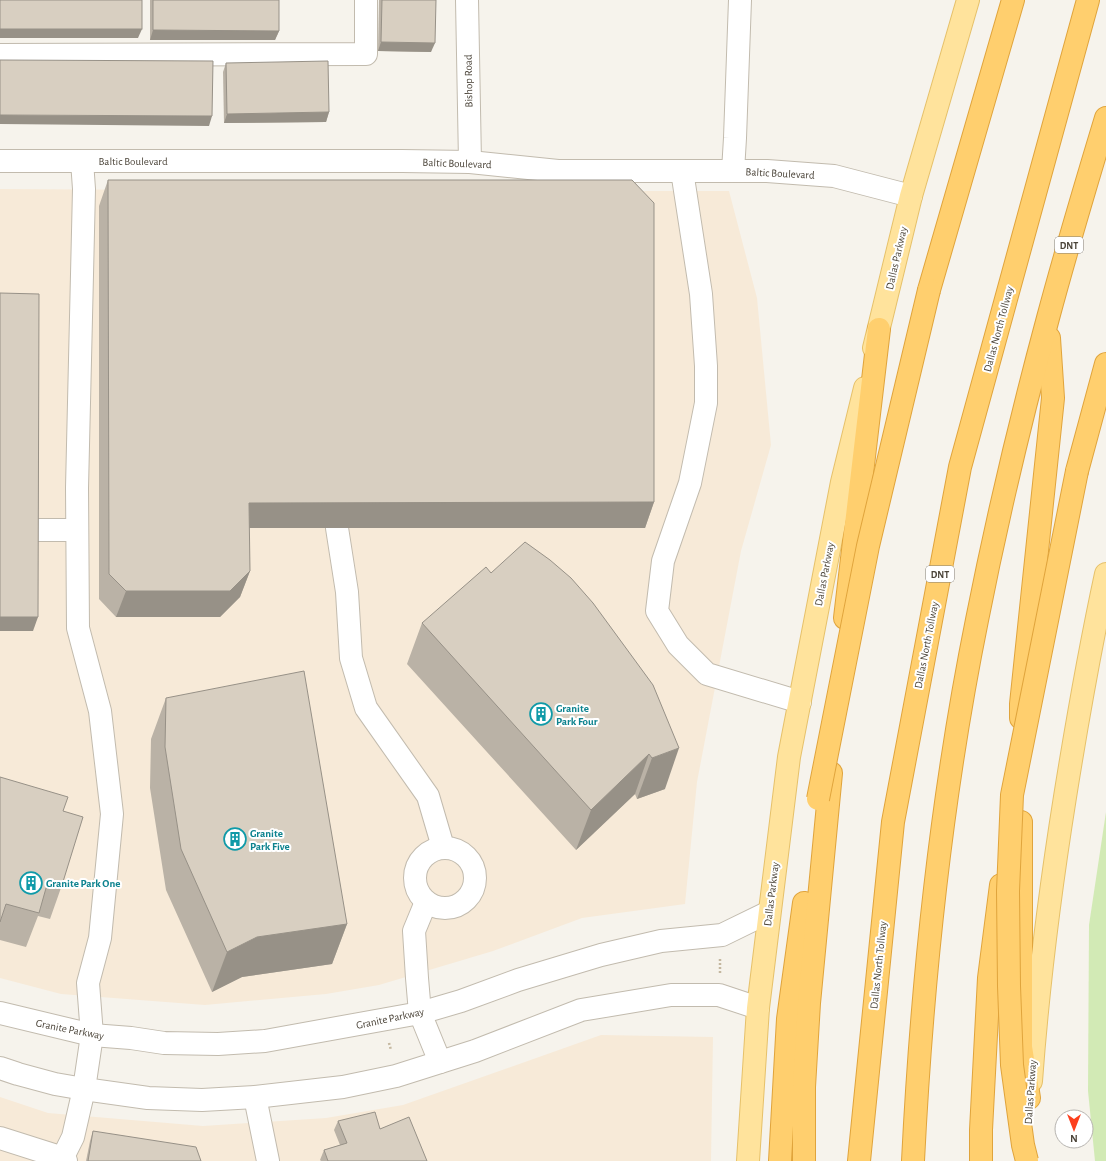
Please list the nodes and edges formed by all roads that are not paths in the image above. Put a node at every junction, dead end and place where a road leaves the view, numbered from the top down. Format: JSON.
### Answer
{"nodes":[{"id":1,"x":366,"y":0,"type":"edge"},
{"id":2,"x":467,"y":0,"type":"edge"},
{"id":3,"x":740,"y":0,"type":"edge"},
{"id":4,"x":968,"y":0,"type":"edge"},
{"id":5,"x":1013,"y":0,"type":"edge"},
{"id":6,"x":1088,"y":0,"type":"edge"},
{"id":7,"x":0,"y":55,"type":"edge"},
{"id":8,"x":1106,"y":118,"type":"edge"},
{"id":9,"x":0,"y":161,"type":"edge"},
{"id":10,"x":82,"y":161,"type":"junction"},
{"id":11,"x":470,"y":162,"type":"junction"},
{"id":12,"x":682,"y":170,"type":"junction"},
{"id":13,"x":733,"y":170,"type":"junction"},
{"id":14,"x":911,"y":196,"type":"junction"},
{"id":15,"x":1048,"y":317,"type":"junction"},
{"id":16,"x":879,"y":329,"type":"junction"},
{"id":17,"x":1106,"y":364,"type":"edge"},
{"id":18,"x":337,"y":528,"type":"edge"},
{"id":19,"x":33,"y":530,"type":"edge"},
{"id":20,"x":77,"y":530,"type":"junction"},
{"id":21,"x":1106,"y":574,"type":"edge"},
{"id":22,"x":800,"y":702,"type":"junction"},
{"id":23,"x":1012,"y":795,"type":"junction"},
{"id":24,"x":443,"y":847,"type":"junction"},
{"id":25,"x":426,"y":902,"type":"junction"},
{"id":26,"x":769,"y":912,"type":"junction"},
{"id":27,"x":758,"y":1008,"type":"junction"},
{"id":28,"x":0,"y":1013,"type":"edge"},
{"id":29,"x":420,"y":1013,"type":"junction"},
{"id":30,"x":92,"y":1035,"type":"junction"},
{"id":31,"x":440,"y":1062,"type":"junction"},
{"id":32,"x":0,"y":1068,"type":"edge"},
{"id":33,"x":84,"y":1089,"type":"junction"},
{"id":34,"x":255,"y":1097,"type":"junction"},
{"id":35,"x":1030,"y":1098,"type":"junction"},
{"id":36,"x":0,"y":1138,"type":"edge"},
{"id":37,"x":63,"y":1160,"type":"edge"},
{"id":38,"x":268,"y":1161,"type":"edge"},
{"id":39,"x":748,"y":1161,"type":"edge"},
{"id":40,"x":780,"y":1161,"type":"edge"},
{"id":41,"x":804,"y":1161,"type":"edge"},
{"id":42,"x":859,"y":1161,"type":"edge"},
{"id":43,"x":913,"y":1161,"type":"edge"},
{"id":44,"x":981,"y":1161,"type":"edge"},
{"id":45,"x":1026,"y":1161,"type":"edge"}],
"edges":[{"from":1,"to":7,"type":"street"},
{"from":2,"to":11,"type":"street","name":"Bishop Road"},
{"from":3,"to":13,"type":"street"},
{"from":4,"to":14,"type":"main road","name":"Dallas Parkway"},
{"from":5,"to":40,"type":"highway","bridge":true},
{"from":6,"to":42,"type":"highway","name":"Dallas North Tollway","number":"DNT"},
{"from":8,"to":15,"type":"highway","number":"DNT"},
{"from":9,"to":10,"type":"street","name":"Baltic Boulevard"},
{"from":10,"to":11,"type":"street","name":"Baltic Boulevard"},
{"from":10,"to":20,"type":"street"},
{"from":11,"to":12,"type":"street","name":"Baltic Boulevard"},
{"from":12,"to":13,"type":"street","name":"Baltic Boulevard"},
{"from":12,"to":22,"type":"street"},
{"from":13,"to":14,"type":"street","name":"Baltic Boulevard"},
{"from":14,"to":16,"type":"main road","name":"Dallas Parkway"},
{"from":15,"to":35,"type":"highway"},
{"from":15,"to":43,"type":"highway","number":"DNT"},
{"from":16,"to":22,"type":"main road","name":"Dallas Parkway"},
{"from":16,"to":41,"type":"highway"},
{"from":17,"to":23,"type":"highway","bridge":true},
{"from":18,"to":24,"type":"street"},
{"from":19,"to":20,"type":"street"},
{"from":20,"to":30,"type":"street"},
{"from":21,"to":35,"type":"main road","name":"Dallas Parkway"},
{"from":22,"to":26,"type":"main road","name":"Dallas Parkway"},
{"from":23,"to":44,"type":"highway","bridge":true},
{"from":23,"to":45,"type":"highway","bridge":true},
{"from":24,"to":25,"type":"street"},
{"from":24,"to":25,"type":"street"},
{"from":25,"to":29,"type":"street"},
{"from":26,"to":27,"type":"main road","name":"Dallas Parkway"},
{"from":26,"to":29,"type":"street","name":"Granite Parkway"},
{"from":27,"to":31,"type":"street"},
{"from":27,"to":39,"type":"main road","name":"Dallas Parkway"},
{"from":28,"to":30,"type":"street","name":"Granite Parkway"},
{"from":29,"to":30,"type":"street","name":"Granite Parkway"},
{"from":29,"to":31,"type":"street"},
{"from":30,"to":33,"type":"street"},
{"from":31,"to":34,"type":"street"},
{"from":32,"to":33,"type":"street"},
{"from":33,"to":34,"type":"street"},
{"from":33,"to":37,"type":"street"},
{"from":34,"to":38,"type":"street"},
{"from":35,"to":45,"type":"main road","name":"Dallas Parkway"},
{"from":36,"to":37,"type":"street"}]}
